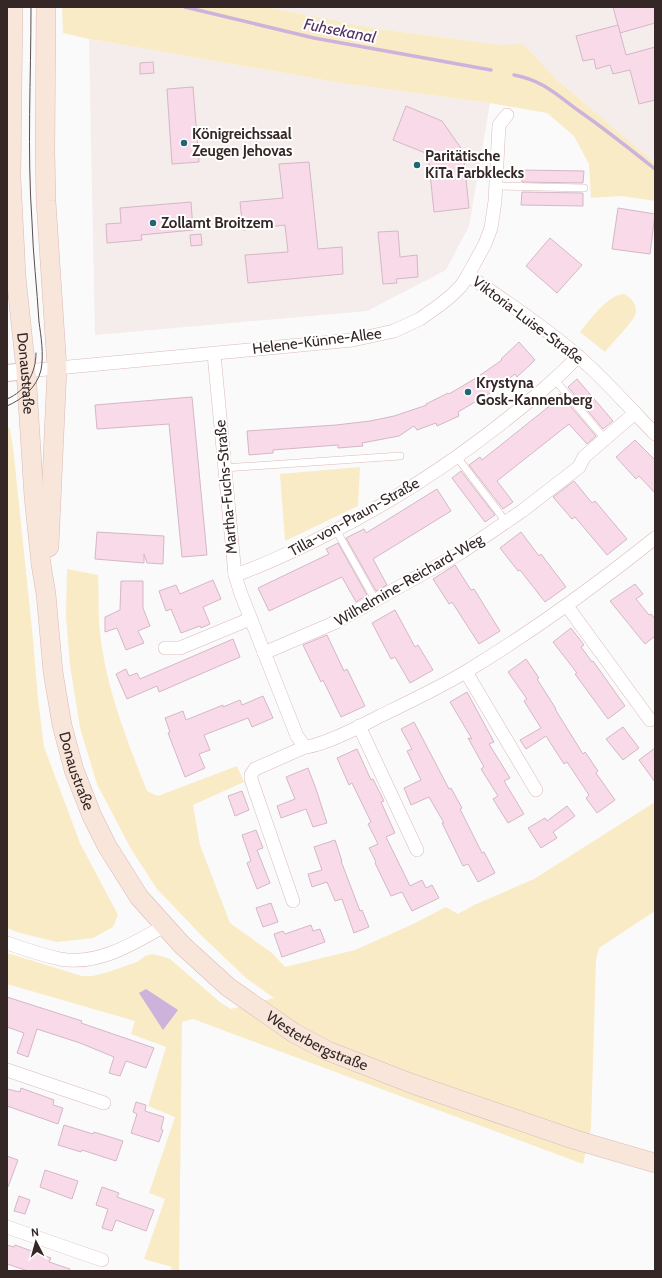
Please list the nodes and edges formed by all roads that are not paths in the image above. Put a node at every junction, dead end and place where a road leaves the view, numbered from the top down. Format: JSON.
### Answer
{"nodes":[{"id":1,"x":13,"y":7,"type":"edge"},
{"id":2,"x":46,"y":7,"type":"edge"},
{"id":3,"x":507,"y":115,"type":"dead end"},
{"id":4,"x":496,"y":186,"type":"junction"},
{"id":5,"x":584,"y":188,"type":"dead end"},
{"id":6,"x":468,"y":275,"type":"junction"},
{"id":7,"x":214,"y":354,"type":"junction"},
{"id":8,"x":578,"y":356,"type":"junction"},
{"id":9,"x":57,"y":368,"type":"junction"},
{"id":10,"x":26,"y":371,"type":"junction"},
{"id":11,"x":7,"y":373,"type":"edge"},
{"id":12,"x":555,"y":380,"type":"junction"},
{"id":13,"x":635,"y":413,"type":"junction"},
{"id":14,"x":655,"y":434,"type":"edge"},
{"id":15,"x":605,"y":439,"type":"junction"},
{"id":16,"x":400,"y":456,"type":"dead end"},
{"id":17,"x":457,"y":456,"type":"junction"},
{"id":18,"x":224,"y":468,"type":"junction"},
{"id":19,"x":506,"y":522,"type":"junction"},
{"id":20,"x":336,"y":530,"type":"junction"},
{"id":21,"x":655,"y":538,"type":"edge"},
{"id":22,"x":235,"y":575,"type":"junction"},
{"id":23,"x":46,"y":594,"type":"junction"},
{"id":24,"x":376,"y":601,"type":"junction"},
{"id":25,"x":567,"y":606,"type":"junction"},
{"id":26,"x":250,"y":619,"type":"junction"},
{"id":27,"x":165,"y":648,"type":"dead end"},
{"id":28,"x":264,"y":653,"type":"junction"},
{"id":29,"x":466,"y":672,"type":"junction"},
{"id":30,"x":650,"y":720,"type":"dead end"},
{"id":31,"x":359,"y":726,"type":"junction"},
{"id":32,"x":305,"y":747,"type":"junction"},
{"id":33,"x":536,"y":790,"type":"dead end"},
{"id":34,"x":417,"y":850,"type":"dead end"},
{"id":35,"x":293,"y":901,"type":"dead end"},
{"id":36,"x":164,"y":926,"type":"junction"},
{"id":37,"x":7,"y":943,"type":"edge"},
{"id":38,"x":7,"y":1070,"type":"edge"},
{"id":39,"x":104,"y":1103,"type":"dead end"},
{"id":40,"x":655,"y":1163,"type":"edge"},
{"id":41,"x":7,"y":1228,"type":"edge"},
{"id":42,"x":102,"y":1260,"type":"dead end"}],
"edges":[{"from":1,"to":10,"type":"main road","name":"Donaustraße"},
{"from":2,"to":9,"type":"main road","name":"Donaustraße"},
{"from":3,"to":4,"type":"street","name":"Helene-Künne-Allee"},
{"from":4,"to":5,"type":"lane"},
{"from":4,"to":6,"type":"street","name":"Helene-Künne-Allee"},
{"from":6,"to":7,"type":"street","name":"Helene-Künne-Allee"},
{"from":6,"to":8,"type":"street","name":"Viktoria-Luise-Straße"},
{"from":7,"to":9,"type":"street","name":"Helene-Künne-Allee"},
{"from":7,"to":18,"type":"street","name":"Martha-Fuchs-Straße"},
{"from":8,"to":12,"type":"street","name":"Tilla-von-Praun-Straße"},
{"from":8,"to":13,"type":"street","name":"Viktoria-Luise-Straße"},
{"from":9,"to":10,"type":"street","name":"Helene-Künne-Allee"},
{"from":9,"to":23,"type":"main road","name":"Donaustraße"},
{"from":10,"to":11,"type":"street"},
{"from":10,"to":23,"type":"main road","name":"Donaustraße"},
{"from":12,"to":15,"type":"lane"},
{"from":12,"to":17,"type":"street","name":"Tilla-von-Praun-Straße"},
{"from":13,"to":14,"type":"street","name":"Viktoria-Luise-Straße"},
{"from":13,"to":15,"type":"street","name":"Wilhelmine-Reichard-Weg"},
{"from":15,"to":19,"type":"street","name":"Wilhelmine-Reichard-Weg"},
{"from":16,"to":18,"type":"lane"},
{"from":17,"to":19,"type":"lane"},
{"from":17,"to":20,"type":"street","name":"Tilla-von-Praun-Straße"},
{"from":18,"to":22,"type":"street","name":"Martha-Fuchs-Straße"},
{"from":19,"to":24,"type":"street","name":"Wilhelmine-Reichard-Weg"},
{"from":20,"to":22,"type":"street","name":"Tilla-von-Praun-Straße"},
{"from":20,"to":24,"type":"lane"},
{"from":21,"to":25,"type":"street"},
{"from":22,"to":26,"type":"street","name":"Martha-Fuchs-Straße"},
{"from":23,"to":36,"type":"main road","name":"Donaustraße"},
{"from":24,"to":28,"type":"street","name":"Wilhelmine-Reichard-Weg"},
{"from":25,"to":29,"type":"street"},
{"from":25,"to":30,"type":"street"},
{"from":26,"to":27,"type":"street"},
{"from":26,"to":28,"type":"street","name":"Martha-Fuchs-Straße"},
{"from":28,"to":32,"type":"street","name":"Martha-Fuchs-Straße"},
{"from":29,"to":31,"type":"street"},
{"from":29,"to":33,"type":"street"},
{"from":31,"to":32,"type":"street"},
{"from":31,"to":34,"type":"street"},
{"from":32,"to":35,"type":"street"},
{"from":36,"to":37,"type":"street"},
{"from":36,"to":40,"type":"main road","name":"Westerbergstraße"},
{"from":38,"to":39,"type":"street"},
{"from":41,"to":42,"type":"street"}]}
